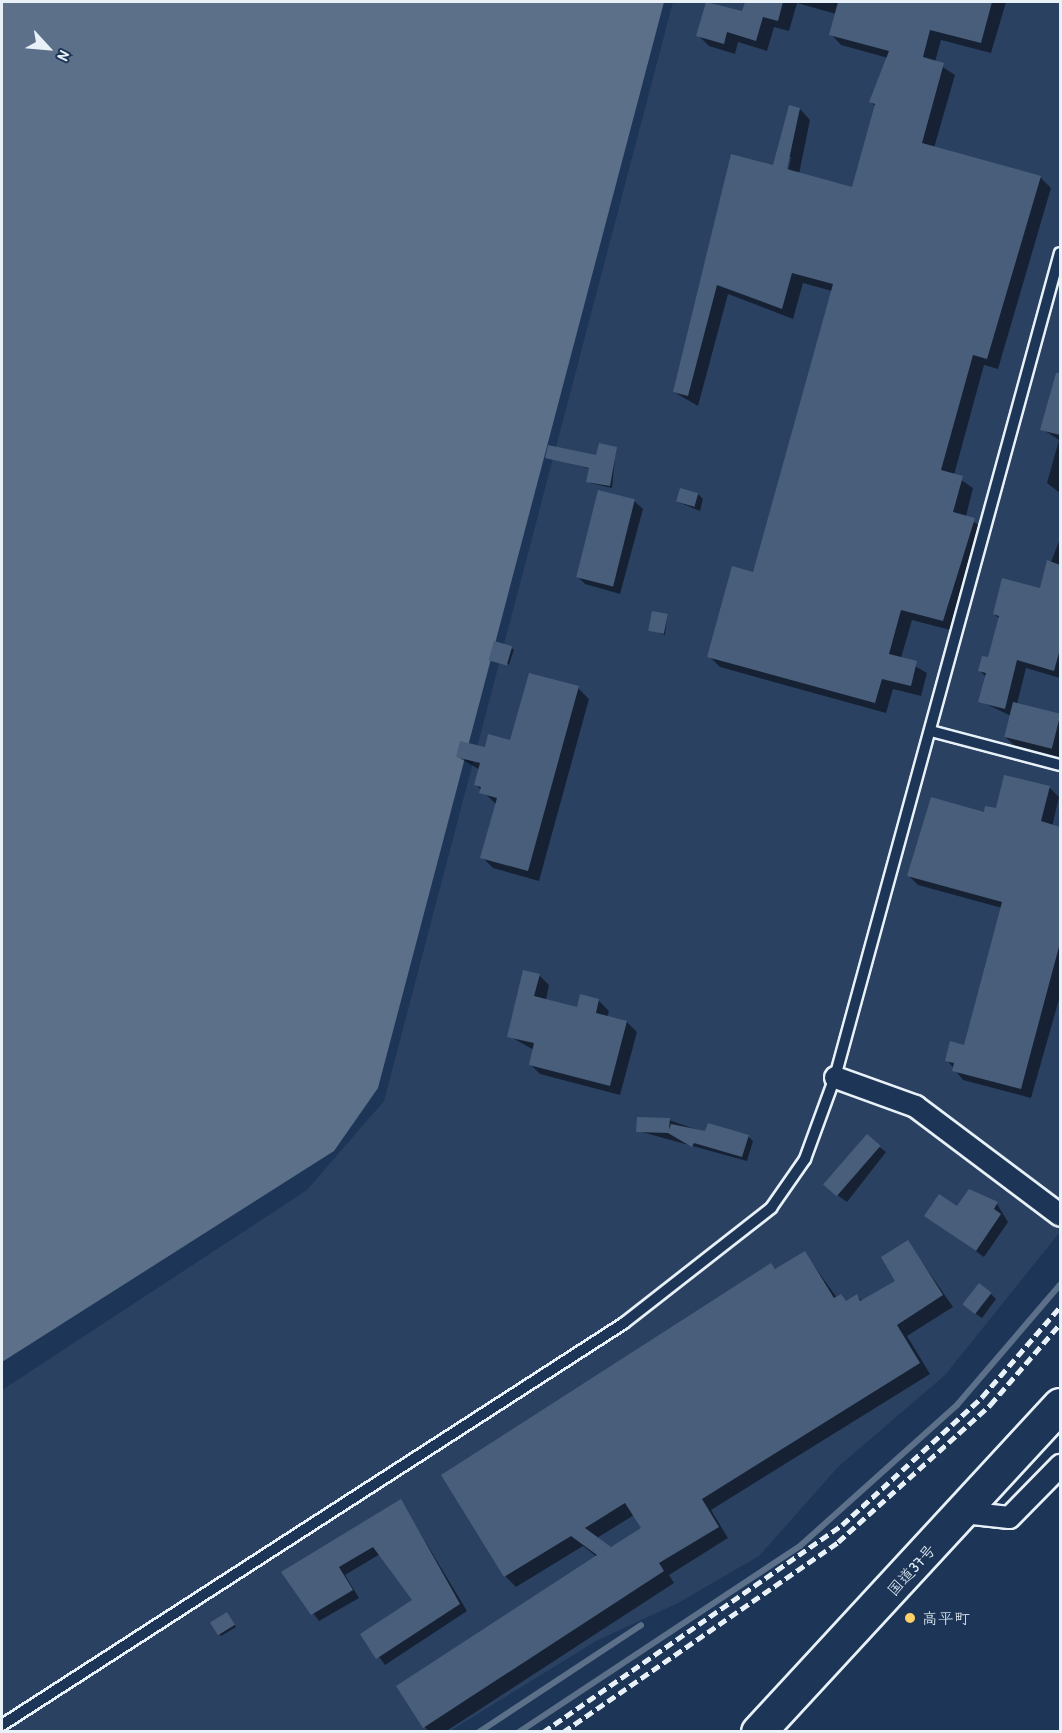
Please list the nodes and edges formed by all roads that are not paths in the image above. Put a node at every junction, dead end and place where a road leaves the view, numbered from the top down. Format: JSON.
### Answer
{"nodes":[{"id":1,"x":1060,"y":253,"type":"edge"},
{"id":2,"x":931,"y":731,"type":"junction"},
{"id":3,"x":1060,"y":765,"type":"edge"},
{"id":4,"x":835,"y":1077,"type":"junction"},
{"id":5,"x":1060,"y":1215,"type":"edge"},
{"id":6,"x":1060,"y":1405,"type":"edge"},
{"id":7,"x":1060,"y":1465,"type":"edge"},
{"id":8,"x":963,"y":1512,"type":"junction"},
{"id":9,"x":2,"y":1725,"type":"edge"},
{"id":10,"x":758,"y":1731,"type":"edge"}],
"edges":[{"from":1,"to":2,"type":"lane"},
{"from":2,"to":3,"type":"lane"},
{"from":2,"to":4,"type":"lane"},
{"from":4,"to":5,"type":"street"},
{"from":4,"to":9,"type":"lane"},
{"from":6,"to":8,"type":"highway","name":"国道37号"},
{"from":7,"to":8,"type":"street"},
{"from":8,"to":10,"type":"highway","name":"国道37号"}]}
